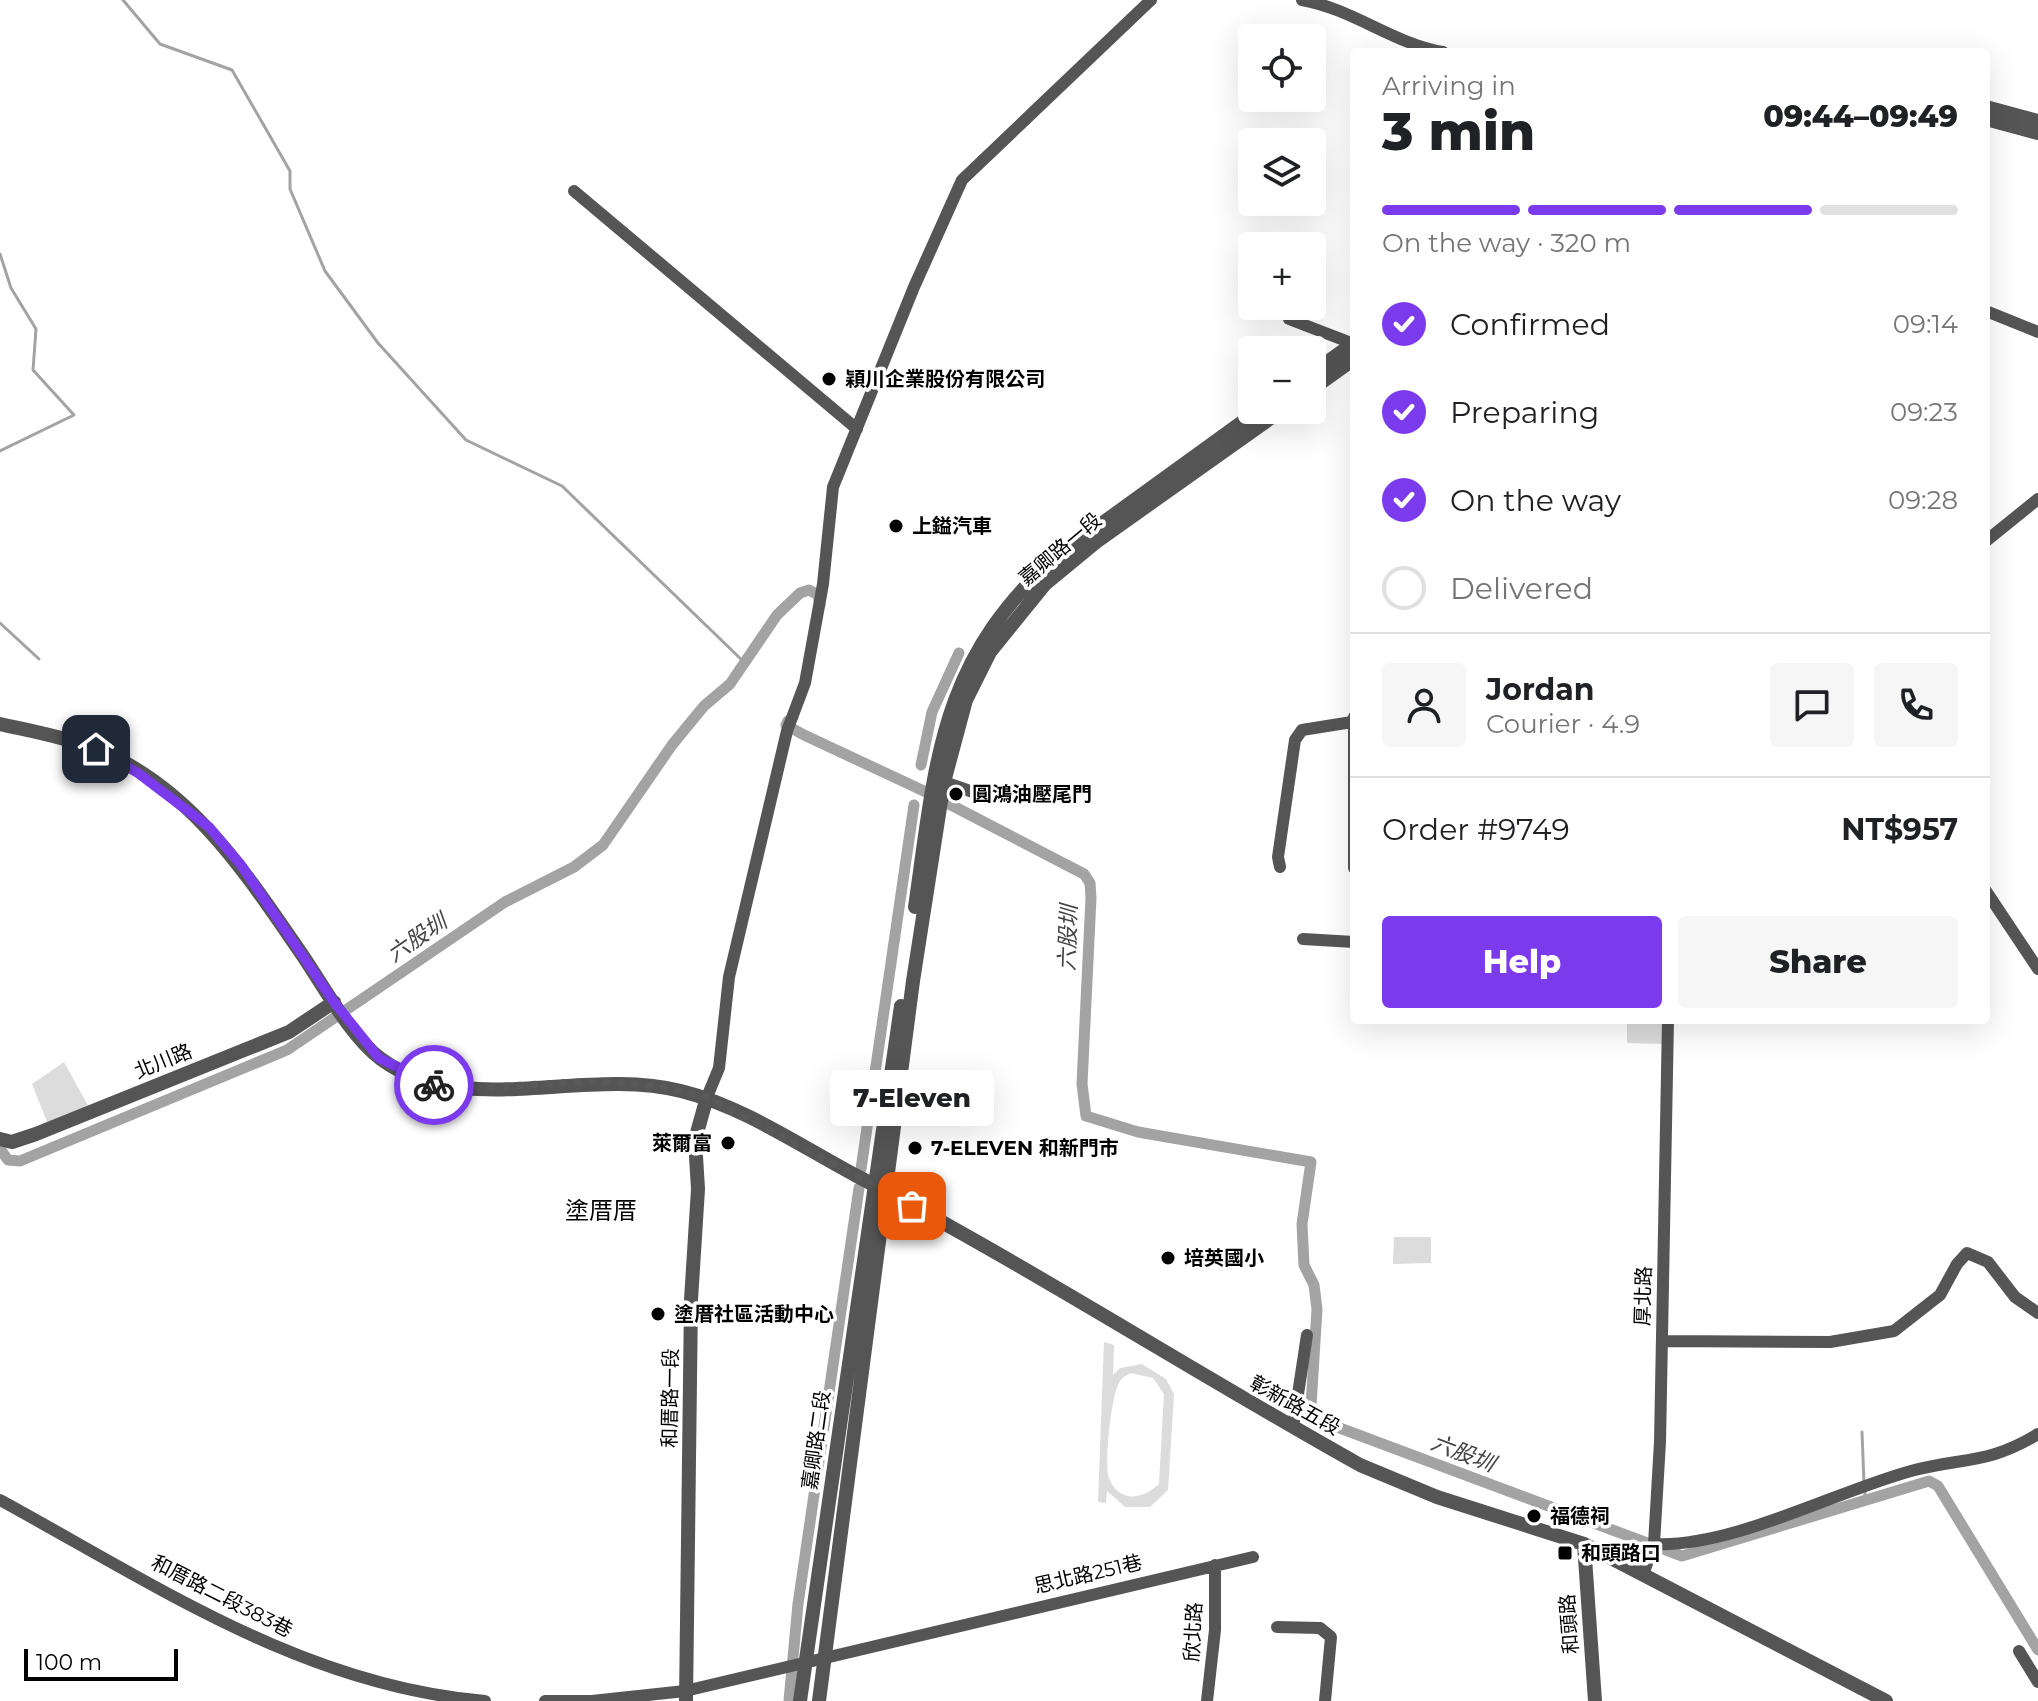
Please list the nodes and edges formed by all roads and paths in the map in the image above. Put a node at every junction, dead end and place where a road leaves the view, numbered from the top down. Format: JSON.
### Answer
{"nodes":[{"id":1,"x":1151,"y":0,"type":"edge"},
{"id":2,"x":1302,"y":0,"type":"edge"},
{"id":3,"x":1423,"y":48,"type":"edge"},
{"id":4,"x":1990,"y":108,"type":"edge"},
{"id":5,"x":1990,"y":120,"type":"edge"},
{"id":6,"x":2038,"y":121,"type":"edge"},
{"id":7,"x":2038,"y":133,"type":"edge"},
{"id":8,"x":574,"y":191,"type":"dead end"},
{"id":9,"x":1990,"y":313,"type":"edge"},
{"id":10,"x":1291,"y":320,"type":"edge"},
{"id":11,"x":2038,"y":332,"type":"edge"},
{"id":12,"x":1350,"y":345,"type":"edge"},
{"id":13,"x":1350,"y":349,"type":"edge"},
{"id":14,"x":1350,"y":351,"type":"edge"},
{"id":15,"x":1326,"y":364,"type":"edge"},
{"id":16,"x":1326,"y":375,"type":"edge"},
{"id":17,"x":1239,"y":424,"type":"edge"},
{"id":18,"x":1262,"y":424,"type":"edge"},
{"id":19,"x":857,"y":429,"type":"junction"},
{"id":20,"x":2038,"y":499,"type":"edge"},
{"id":21,"x":1990,"y":538,"type":"edge"},
{"id":22,"x":1350,"y":720,"type":"edge"},
{"id":23,"x":0,"y":724,"type":"edge"},
{"id":24,"x":938,"y":781,"type":"junction"},
{"id":25,"x":973,"y":792,"type":"dead end"},
{"id":26,"x":1280,"y":867,"type":"dead end"},
{"id":27,"x":1990,"y":897,"type":"edge"},
{"id":28,"x":1303,"y":939,"type":"dead end"},
{"id":29,"x":1350,"y":942,"type":"edge"},
{"id":30,"x":2038,"y":969,"type":"edge"},
{"id":31,"x":334,"y":1002,"type":"junction"},
{"id":32,"x":1668,"y":1024,"type":"edge"},
{"id":33,"x":707,"y":1097,"type":"junction"},
{"id":34,"x":0,"y":1139,"type":"edge"},
{"id":35,"x":881,"y":1188,"type":"junction"},
{"id":36,"x":2038,"y":1313,"type":"edge"},
{"id":37,"x":1307,"y":1335,"type":"dead end"},
{"id":38,"x":1662,"y":1341,"type":"junction"},
{"id":39,"x":1293,"y":1427,"type":"junction"},
{"id":40,"x":2038,"y":1434,"type":"edge"},
{"id":41,"x":0,"y":1500,"type":"edge"},
{"id":42,"x":1584,"y":1544,"type":"junction"},
{"id":43,"x":1654,"y":1544,"type":"junction"},
{"id":44,"x":1253,"y":1557,"type":"dead end"},
{"id":45,"x":1215,"y":1565,"type":"junction"},
{"id":46,"x":1644,"y":1572,"type":"junction"},
{"id":47,"x":1277,"y":1627,"type":"dead end"},
{"id":48,"x":2019,"y":1651,"type":"dead end"},
{"id":49,"x":825,"y":1656,"type":"junction"},
{"id":50,"x":795,"y":1664,"type":"junction"},
{"id":51,"x":2038,"y":1682,"type":"edge"},
{"id":52,"x":685,"y":1696,"type":"edge"},
{"id":53,"x":485,"y":1701,"type":"edge"},
{"id":54,"x":545,"y":1701,"type":"edge"},
{"id":55,"x":800,"y":1701,"type":"edge"},
{"id":56,"x":819,"y":1701,"type":"edge"},
{"id":57,"x":1207,"y":1701,"type":"edge"},
{"id":58,"x":1325,"y":1701,"type":"edge"},
{"id":59,"x":1595,"y":1701,"type":"edge"},
{"id":60,"x":1886,"y":1701,"type":"edge"}],
"edges":[{"from":1,"to":19,"type":"street"},
{"from":2,"to":3,"type":"street"},
{"from":4,"to":6,"type":"street"},
{"from":5,"to":7,"type":"street"},
{"from":8,"to":19,"type":"street"},
{"from":9,"to":11,"type":"street"},
{"from":10,"to":12,"type":"street"},
{"from":13,"to":15,"type":"street"},
{"from":14,"to":16,"type":"street"},
{"from":17,"to":24,"type":"street","name":"嘉卿路一段"},
{"from":18,"to":24,"type":"street","name":"嘉卿路一段"},
{"from":19,"to":33,"type":"street"},
{"from":20,"to":21,"type":"street"},
{"from":22,"to":26,"type":"street"},
{"from":23,"to":31,"type":"street","name":"彰新路五段"},
{"from":24,"to":25,"type":"street"},
{"from":24,"to":35,"type":"street"},
{"from":27,"to":30,"type":"street"},
{"from":28,"to":29,"type":"street"},
{"from":31,"to":33,"type":"street","name":"彰新路五段"},
{"from":31,"to":34,"type":"street","name":"北川路"},
{"from":32,"to":38,"type":"street","name":"厚北路"},
{"from":33,"to":35,"type":"street","name":"彰新路五段"},
{"from":33,"to":52,"type":"street","name":"和厝路一段"},
{"from":35,"to":39,"type":"street","name":"彰新路五段"},
{"from":35,"to":49,"type":"street","name":"嘉卿路二段"},
{"from":35,"to":50,"type":"street","name":"嘉卿路二段"},
{"from":36,"to":38,"type":"street"},
{"from":37,"to":39,"type":"street"},
{"from":38,"to":43,"type":"street","name":"厚北路"},
{"from":39,"to":42,"type":"street","name":"彰新路五段"},
{"from":40,"to":43,"type":"street"},
{"from":41,"to":53,"type":"street","name":"和厝路二段383巷"},
{"from":42,"to":46,"type":"street","name":"彰新路五段"},
{"from":42,"to":59,"type":"street","name":"和頭路"},
{"from":43,"to":46,"type":"street","name":"厚北路"},
{"from":44,"to":45,"type":"street","name":"思北路251巷"},
{"from":45,"to":49,"type":"street","name":"思北路251巷"},
{"from":45,"to":57,"type":"street","name":"欣北路"},
{"from":46,"to":60,"type":"street","name":"彰新路五段"},
{"from":47,"to":58,"type":"street"},
{"from":48,"to":51,"type":"street"},
{"from":49,"to":50,"type":"street"},
{"from":49,"to":56,"type":"street","name":"嘉卿路二段"},
{"from":50,"to":52,"type":"street"},
{"from":50,"to":55,"type":"street","name":"嘉卿路二段"},
{"from":52,"to":54,"type":"street"}]}
